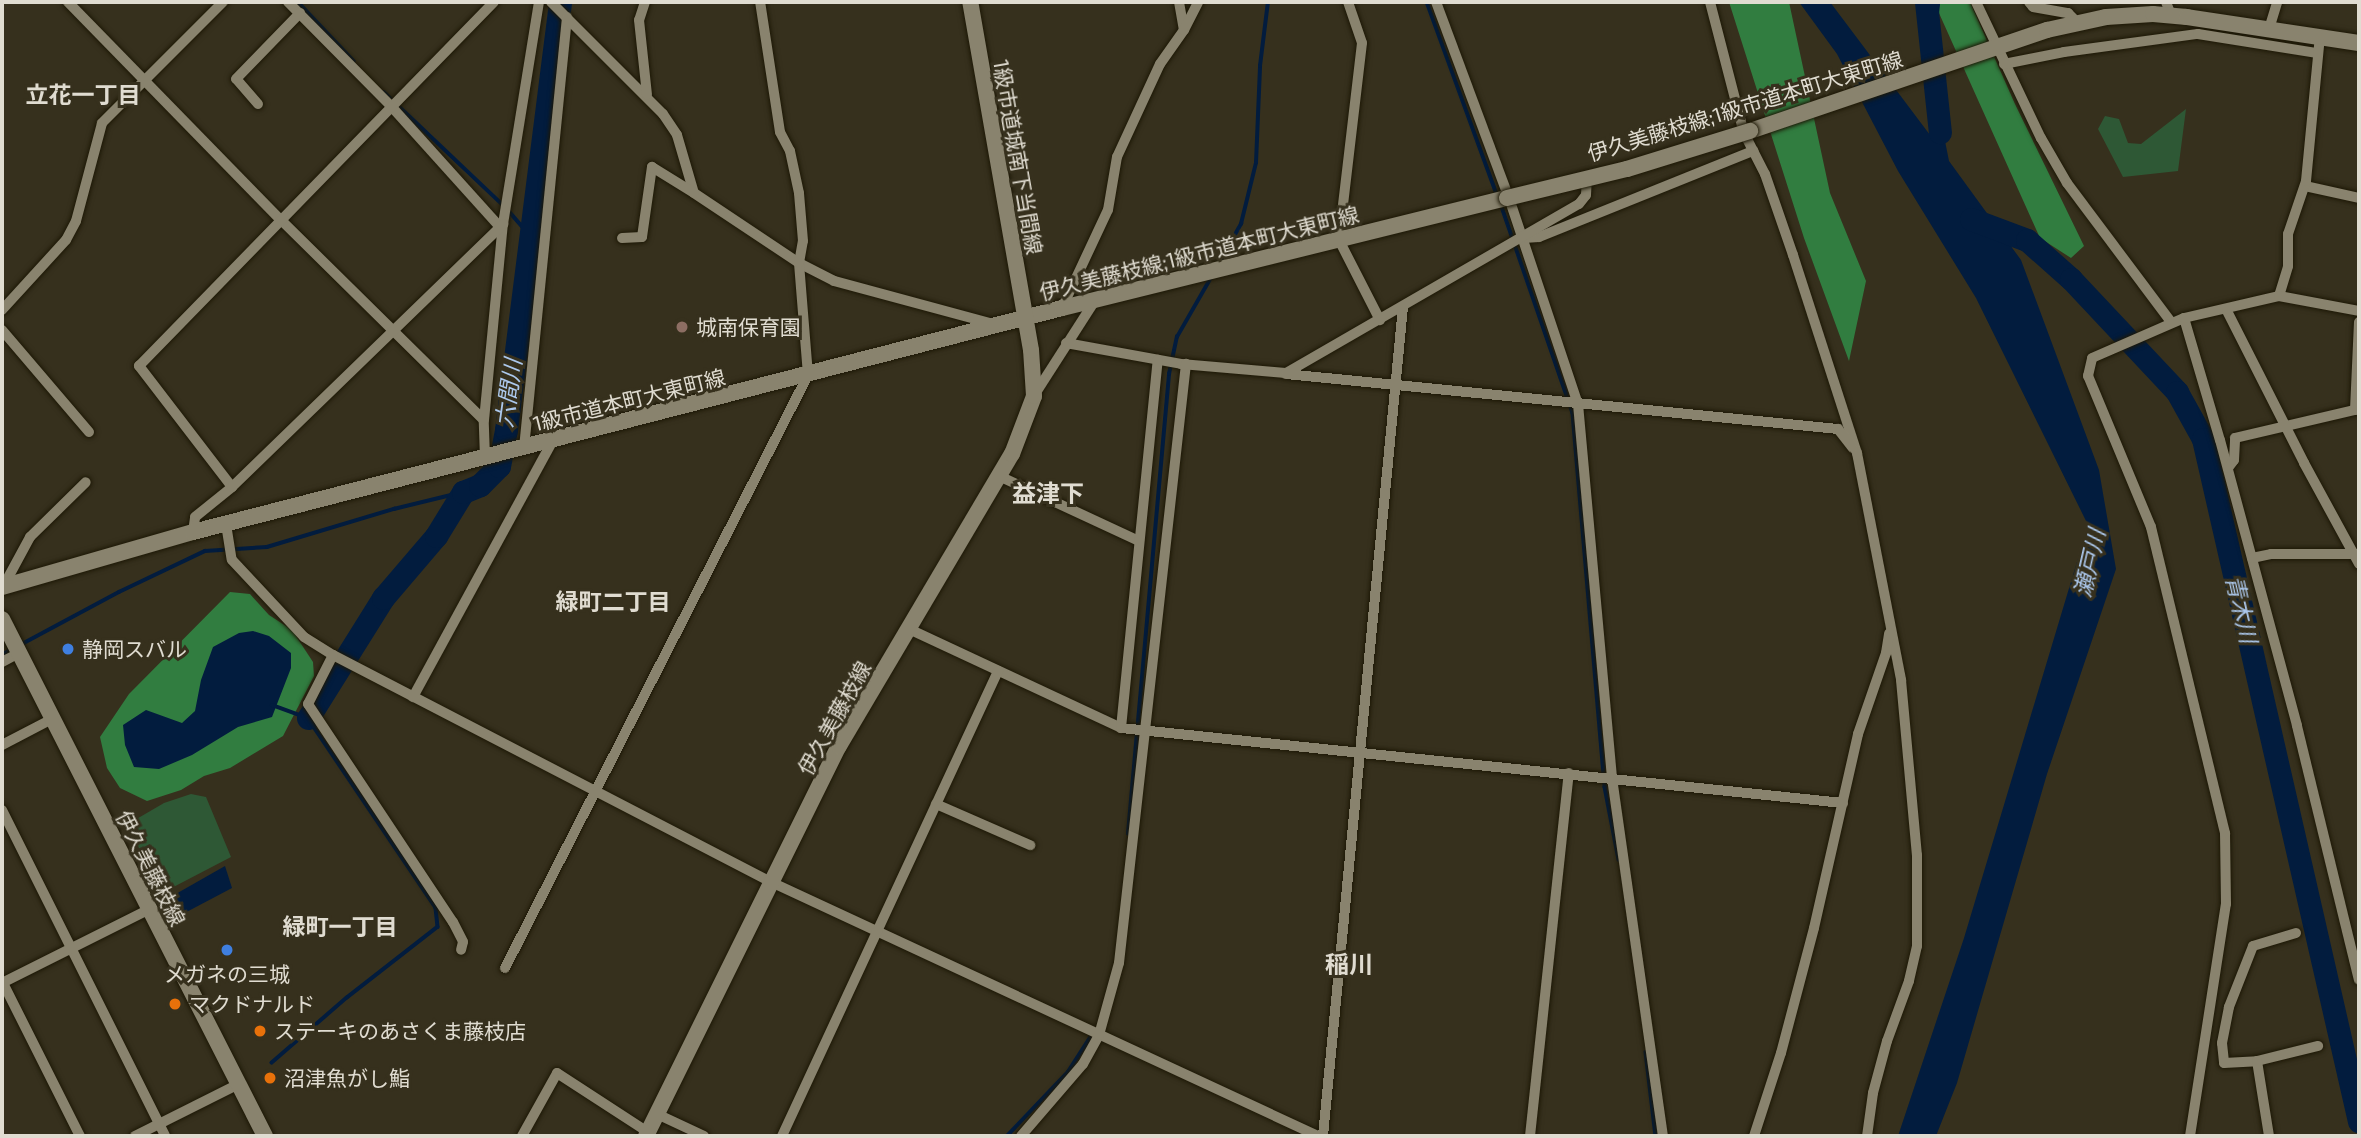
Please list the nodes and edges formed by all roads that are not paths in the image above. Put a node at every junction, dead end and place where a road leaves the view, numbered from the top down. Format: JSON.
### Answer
{"nodes":[{"id":1,"x":68,"y":2,"type":"edge"},
{"id":2,"x":223,"y":2,"type":"edge"},
{"id":3,"x":288,"y":2,"type":"edge"},
{"id":4,"x":494,"y":2,"type":"edge"},
{"id":5,"x":539,"y":2,"type":"edge"},
{"id":6,"x":551,"y":2,"type":"edge"},
{"id":7,"x":645,"y":2,"type":"edge"},
{"id":8,"x":760,"y":2,"type":"edge"},
{"id":9,"x":970,"y":2,"type":"edge"},
{"id":10,"x":1180,"y":2,"type":"edge"},
{"id":11,"x":1198,"y":2,"type":"edge"},
{"id":12,"x":1348,"y":2,"type":"edge"},
{"id":13,"x":1436,"y":2,"type":"edge"},
{"id":14,"x":1710,"y":2,"type":"edge"},
{"id":15,"x":1976,"y":2,"type":"edge"},
{"id":16,"x":2029,"y":2,"type":"edge"},
{"id":17,"x":2277,"y":2,"type":"edge"},
{"id":18,"x":2168,"y":8,"type":"edge"},
{"id":19,"x":300,"y":13,"type":"junction"},
{"id":20,"x":567,"y":17,"type":"junction"},
{"id":21,"x":2077,"y":22,"type":"junction"},
{"id":22,"x":2269,"y":29,"type":"junction"},
{"id":23,"x":1184,"y":30,"type":"junction"},
{"id":24,"x":2319,"y":36,"type":"junction"},
{"id":25,"x":2359,"y":43,"type":"edge"},
{"id":26,"x":1995,"y":48,"type":"junction"},
{"id":27,"x":2317,"y":53,"type":"junction"},
{"id":28,"x":2004,"y":64,"type":"junction"},
{"id":29,"x":146,"y":79,"type":"junction"},
{"id":30,"x":647,"y":95,"type":"junction"},
{"id":31,"x":258,"y":104,"type":"dead end"},
{"id":32,"x":391,"y":106,"type":"junction"},
{"id":33,"x":1744,"y":133,"type":"junction"},
{"id":34,"x":1753,"y":151,"type":"junction"},
{"id":35,"x":1587,"y":178,"type":"junction"},
{"id":36,"x":2305,"y":186,"type":"junction"},
{"id":37,"x":694,"y":193,"type":"junction"},
{"id":38,"x":1508,"y":198,"type":"junction"},
{"id":39,"x":2359,"y":198,"type":"edge"},
{"id":40,"x":280,"y":219,"type":"junction"},
{"id":41,"x":501,"y":226,"type":"junction"},
{"id":42,"x":622,"y":238,"type":"dead end"},
{"id":43,"x":1520,"y":238,"type":"junction"},
{"id":44,"x":1339,"y":240,"type":"junction"},
{"id":45,"x":799,"y":263,"type":"junction"},
{"id":46,"x":2279,"y":296,"type":"junction"},
{"id":47,"x":1094,"y":302,"type":"junction"},
{"id":48,"x":1403,"y":307,"type":"junction"},
{"id":49,"x":1062,"y":308,"type":"junction"},
{"id":50,"x":2226,"y":309,"type":"junction"},
{"id":51,"x":2,"y":310,"type":"edge"},
{"id":52,"x":2359,"y":311,"type":"edge"},
{"id":53,"x":2184,"y":318,"type":"junction"},
{"id":54,"x":1024,"y":319,"type":"junction"},
{"id":55,"x":1380,"y":320,"type":"junction"},
{"id":56,"x":2171,"y":322,"type":"junction"},
{"id":57,"x":2359,"y":322,"type":"edge"},
{"id":58,"x":999,"y":326,"type":"junction"},
{"id":59,"x":2,"y":330,"type":"edge"},
{"id":60,"x":394,"y":331,"type":"junction"},
{"id":61,"x":1066,"y":343,"type":"junction"},
{"id":62,"x":1158,"y":360,"type":"junction"},
{"id":63,"x":1183,"y":364,"type":"junction"},
{"id":64,"x":1286,"y":373,"type":"junction"},
{"id":65,"x":808,"y":375,"type":"junction"},
{"id":66,"x":1395,"y":386,"type":"junction"},
{"id":67,"x":1034,"y":396,"type":"junction"},
{"id":68,"x":1578,"y":404,"type":"junction"},
{"id":69,"x":2357,"y":409,"type":"edge"},
{"id":70,"x":484,"y":420,"type":"junction"},
{"id":71,"x":2285,"y":426,"type":"junction"},
{"id":72,"x":89,"y":432,"type":"dead end"},
{"id":73,"x":552,"y":442,"type":"junction"},
{"id":74,"x":524,"y":449,"type":"junction"},
{"id":75,"x":1857,"y":453,"type":"junction"},
{"id":76,"x":485,"y":458,"type":"junction"},
{"id":77,"x":2228,"y":468,"type":"junction"},
{"id":78,"x":999,"y":477,"type":"junction"},
{"id":79,"x":86,"y":482,"type":"dead end"},
{"id":80,"x":232,"y":487,"type":"junction"},
{"id":81,"x":226,"y":524,"type":"junction"},
{"id":82,"x":193,"y":532,"type":"junction"},
{"id":83,"x":1139,"y":541,"type":"junction"},
{"id":84,"x":2357,"y":557,"type":"edge"},
{"id":85,"x":2252,"y":558,"type":"junction"},
{"id":86,"x":2,"y":587,"type":"edge"},
{"id":87,"x":1890,"y":627,"type":"junction"},
{"id":88,"x":909,"y":629,"type":"junction"},
{"id":89,"x":6,"y":631,"type":"edge"},
{"id":90,"x":19,"y":652,"type":"junction"},
{"id":91,"x":333,"y":655,"type":"junction"},
{"id":92,"x":2,"y":662,"type":"edge"},
{"id":93,"x":998,"y":671,"type":"junction"},
{"id":94,"x":413,"y":697,"type":"junction"},
{"id":95,"x":52,"y":719,"type":"junction"},
{"id":96,"x":1121,"y":729,"type":"junction"},
{"id":97,"x":1143,"y":731,"type":"junction"},
{"id":98,"x":2,"y":745,"type":"edge"},
{"id":99,"x":1361,"y":752,"type":"junction"},
{"id":100,"x":1569,"y":773,"type":"junction"},
{"id":101,"x":1612,"y":778,"type":"junction"},
{"id":102,"x":595,"y":792,"type":"junction"},
{"id":103,"x":1843,"y":803,"type":"junction"},
{"id":104,"x":936,"y":804,"type":"junction"},
{"id":105,"x":2,"y":810,"type":"edge"},
{"id":106,"x":1030,"y":845,"type":"dead end"},
{"id":107,"x":771,"y":882,"type":"junction"},
{"id":108,"x":148,"y":910,"type":"junction"},
{"id":109,"x":877,"y":932,"type":"junction"},
{"id":110,"x":2296,"y":933,"type":"dead end"},
{"id":111,"x":73,"y":948,"type":"junction"},
{"id":112,"x":461,"y":950,"type":"dead end"},
{"id":113,"x":505,"y":968,"type":"dead end"},
{"id":114,"x":2359,"y":980,"type":"edge"},
{"id":115,"x":2,"y":982,"type":"edge"},
{"id":116,"x":1099,"y":1035,"type":"junction"},
{"id":117,"x":2318,"y":1046,"type":"dead end"},
{"id":118,"x":2257,"y":1061,"type":"junction"},
{"id":119,"x":239,"y":1084,"type":"junction"},
{"id":120,"x":657,"y":1114,"type":"junction"},
{"id":121,"x":160,"y":1124,"type":"junction"},
{"id":122,"x":647,"y":1134,"type":"edge"},
{"id":123,"x":80,"y":1136,"type":"edge"},
{"id":124,"x":135,"y":1136,"type":"edge"},
{"id":125,"x":165,"y":1136,"type":"edge"},
{"id":126,"x":265,"y":1136,"type":"edge"},
{"id":127,"x":522,"y":1136,"type":"edge"},
{"id":128,"x":704,"y":1136,"type":"edge"},
{"id":129,"x":782,"y":1136,"type":"edge"},
{"id":130,"x":1021,"y":1136,"type":"edge"},
{"id":131,"x":1321,"y":1136,"type":"edge"},
{"id":132,"x":1530,"y":1136,"type":"edge"},
{"id":133,"x":1663,"y":1136,"type":"edge"},
{"id":134,"x":1754,"y":1136,"type":"edge"},
{"id":135,"x":1867,"y":1136,"type":"edge"},
{"id":136,"x":2190,"y":1136,"type":"edge"},
{"id":137,"x":2269,"y":1136,"type":"edge"}],
"edges":[{"from":1,"to":29,"type":"street"},
{"from":2,"to":29,"type":"street"},
{"from":3,"to":19,"type":"street"},
{"from":4,"to":32,"type":"street"},
{"from":5,"to":41,"type":"street"},
{"from":6,"to":20,"type":"street"},
{"from":7,"to":30,"type":"street"},
{"from":8,"to":45,"type":"street"},
{"from":9,"to":54,"type":"main road","name":"1級市道城南下当間線"},
{"from":10,"to":23,"type":"street"},
{"from":11,"to":23,"type":"street"},
{"from":12,"to":44,"type":"street"},
{"from":13,"to":38,"type":"street"},
{"from":14,"to":33,"type":"street"},
{"from":15,"to":26,"type":"street"},
{"from":16,"to":21,"type":"street"},
{"from":17,"to":22,"type":"street"},
{"from":18,"to":21,"type":"main road","name":"伊久美藤枝線;1級市道本町大東町線"},
{"from":18,"to":22,"type":"main road","name":"伊久美藤枝線;1級市道本町大東町線"},
{"from":19,"to":31,"type":"street"},
{"from":19,"to":32,"type":"street"},
{"from":20,"to":30,"type":"street"},
{"from":20,"to":74,"type":"street"},
{"from":21,"to":26,"type":"main road","name":"伊久美藤枝線;1級市道本町大東町線"},
{"from":22,"to":24,"type":"main road","name":"伊久美藤枝線;1級市道本町大東町線"},
{"from":23,"to":49,"type":"street"},
{"from":24,"to":25,"type":"main road","name":"伊久美藤枝線;1級市道本町大東町線"},
{"from":24,"to":27,"type":"street"},
{"from":26,"to":28,"type":"street"},
{"from":26,"to":33,"type":"main road","name":"伊久美藤枝線;1級市道本町大東町線"},
{"from":27,"to":28,"type":"street"},
{"from":27,"to":36,"type":"street"},
{"from":28,"to":56,"type":"street"},
{"from":29,"to":40,"type":"street"},
{"from":29,"to":51,"type":"street"},
{"from":30,"to":37,"type":"street"},
{"from":32,"to":40,"type":"street"},
{"from":32,"to":41,"type":"street"},
{"from":33,"to":34,"type":"street"},
{"from":33,"to":35,"type":"main road","name":"伊久美藤枝線;1級市道本町大東町線","bridge":true},
{"from":34,"to":43,"type":"street"},
{"from":34,"to":75,"type":"street"},
{"from":35,"to":38,"type":"main road","name":"伊久美藤枝線;1級市道本町大東町線","bridge":true},
{"from":35,"to":43,"type":"street"},
{"from":36,"to":39,"type":"street"},
{"from":36,"to":46,"type":"street"},
{"from":37,"to":42,"type":"street"},
{"from":37,"to":45,"type":"street"},
{"from":38,"to":43,"type":"street"},
{"from":38,"to":44,"type":"main road","name":"伊久美藤枝線;1級市道本町大東町線"},
{"from":40,"to":60,"type":"street"},
{"from":40,"to":80,"type":"street"},
{"from":41,"to":60,"type":"street"},
{"from":41,"to":70,"type":"street"},
{"from":43,"to":48,"type":"street"},
{"from":43,"to":68,"type":"street"},
{"from":44,"to":47,"type":"main road","name":"伊久美藤枝線;1級市道本町大東町線"},
{"from":44,"to":55,"type":"street"},
{"from":45,"to":58,"type":"street"},
{"from":45,"to":65,"type":"street"},
{"from":46,"to":50,"type":"street"},
{"from":46,"to":52,"type":"street"},
{"from":47,"to":49,"type":"main road","name":"伊久美藤枝線;1級市道本町大東町線"},
{"from":47,"to":61,"type":"street"},
{"from":48,"to":55,"type":"street"},
{"from":48,"to":66,"type":"street"},
{"from":49,"to":54,"type":"main road","name":"伊久美藤枝線;1級市道本町大東町線"},
{"from":50,"to":53,"type":"street"},
{"from":50,"to":71,"type":"street"},
{"from":53,"to":56,"type":"street"},
{"from":53,"to":77,"type":"street"},
{"from":54,"to":58,"type":"main road","name":"1級市道本町大東町線"},
{"from":54,"to":67,"type":"main road","name":"伊久美藤枝線"},
{"from":55,"to":64,"type":"street"},
{"from":56,"to":136,"type":"street"},
{"from":57,"to":69,"type":"street"},
{"from":58,"to":65,"type":"main road","name":"1級市道本町大東町線"},
{"from":59,"to":72,"type":"street"},
{"from":60,"to":70,"type":"street"},
{"from":60,"to":80,"type":"street"},
{"from":61,"to":62,"type":"street"},
{"from":61,"to":67,"type":"street"},
{"from":62,"to":63,"type":"street"},
{"from":62,"to":83,"type":"street"},
{"from":63,"to":64,"type":"street"},
{"from":63,"to":97,"type":"street"},
{"from":64,"to":66,"type":"street"},
{"from":65,"to":73,"type":"main road","name":"1級市道本町大東町線"},
{"from":65,"to":102,"type":"street"},
{"from":66,"to":68,"type":"street"},
{"from":66,"to":99,"type":"street"},
{"from":67,"to":78,"type":"main road","name":"伊久美藤枝線"},
{"from":68,"to":75,"type":"street"},
{"from":68,"to":101,"type":"street"},
{"from":69,"to":71,"type":"street"},
{"from":70,"to":76,"type":"street"},
{"from":71,"to":77,"type":"street"},
{"from":71,"to":84,"type":"street"},
{"from":73,"to":74,"type":"main road","name":"1級市道本町大東町線"},
{"from":73,"to":94,"type":"street"},
{"from":74,"to":76,"type":"main road","name":"1級市道本町大東町線"},
{"from":75,"to":87,"type":"street"},
{"from":76,"to":81,"type":"main road","name":"1級市道本町大東町線"},
{"from":77,"to":85,"type":"street"},
{"from":78,"to":83,"type":"street"},
{"from":78,"to":88,"type":"main road","name":"伊久美藤枝線"},
{"from":79,"to":86,"type":"street"},
{"from":80,"to":82,"type":"street"},
{"from":81,"to":82,"type":"main road","name":"1級市道本町大東町線"},
{"from":81,"to":91,"type":"street"},
{"from":82,"to":86,"type":"main road","name":"1級市道本町大東町線"},
{"from":83,"to":96,"type":"street"},
{"from":84,"to":85,"type":"street"},
{"from":85,"to":114,"type":"street"},
{"from":87,"to":103,"type":"street"},
{"from":87,"to":135,"type":"street"},
{"from":88,"to":93,"type":"street"},
{"from":88,"to":107,"type":"main road","name":"伊久美藤枝線"},
{"from":89,"to":90,"type":"main road","name":"伊久美藤枝線"},
{"from":90,"to":92,"type":"street"},
{"from":90,"to":95,"type":"main road","name":"伊久美藤枝線"},
{"from":91,"to":94,"type":"street"},
{"from":91,"to":112,"type":"street"},
{"from":93,"to":96,"type":"street"},
{"from":93,"to":104,"type":"street"},
{"from":94,"to":102,"type":"street"},
{"from":95,"to":98,"type":"street"},
{"from":95,"to":108,"type":"main road","name":"伊久美藤枝線"},
{"from":96,"to":97,"type":"street"},
{"from":97,"to":99,"type":"street"},
{"from":97,"to":116,"type":"street"},
{"from":99,"to":100,"type":"street"},
{"from":99,"to":131,"type":"street"},
{"from":100,"to":101,"type":"street"},
{"from":100,"to":132,"type":"street"},
{"from":101,"to":103,"type":"street"},
{"from":101,"to":133,"type":"street"},
{"from":102,"to":107,"type":"street"},
{"from":102,"to":113,"type":"street"},
{"from":103,"to":134,"type":"street"},
{"from":104,"to":106,"type":"street"},
{"from":104,"to":109,"type":"street"},
{"from":105,"to":111,"type":"street"},
{"from":107,"to":109,"type":"street"},
{"from":107,"to":120,"type":"main road","name":"伊久美藤枝線"},
{"from":108,"to":111,"type":"street"},
{"from":108,"to":119,"type":"main road","name":"伊久美藤枝線"},
{"from":109,"to":116,"type":"street"},
{"from":109,"to":129,"type":"street"},
{"from":110,"to":118,"type":"street"},
{"from":111,"to":115,"type":"street"},
{"from":111,"to":121,"type":"street"},
{"from":115,"to":123,"type":"street"},
{"from":116,"to":130,"type":"street"},
{"from":116,"to":131,"type":"street"},
{"from":117,"to":118,"type":"street"},
{"from":118,"to":137,"type":"street"},
{"from":119,"to":121,"type":"street"},
{"from":119,"to":126,"type":"main road","name":"伊久美藤枝線"},
{"from":120,"to":122,"type":"main road","name":"伊久美藤枝線"},
{"from":120,"to":128,"type":"street"},
{"from":121,"to":124,"type":"street"},
{"from":121,"to":125,"type":"street"},
{"from":122,"to":127,"type":"street"}]}
